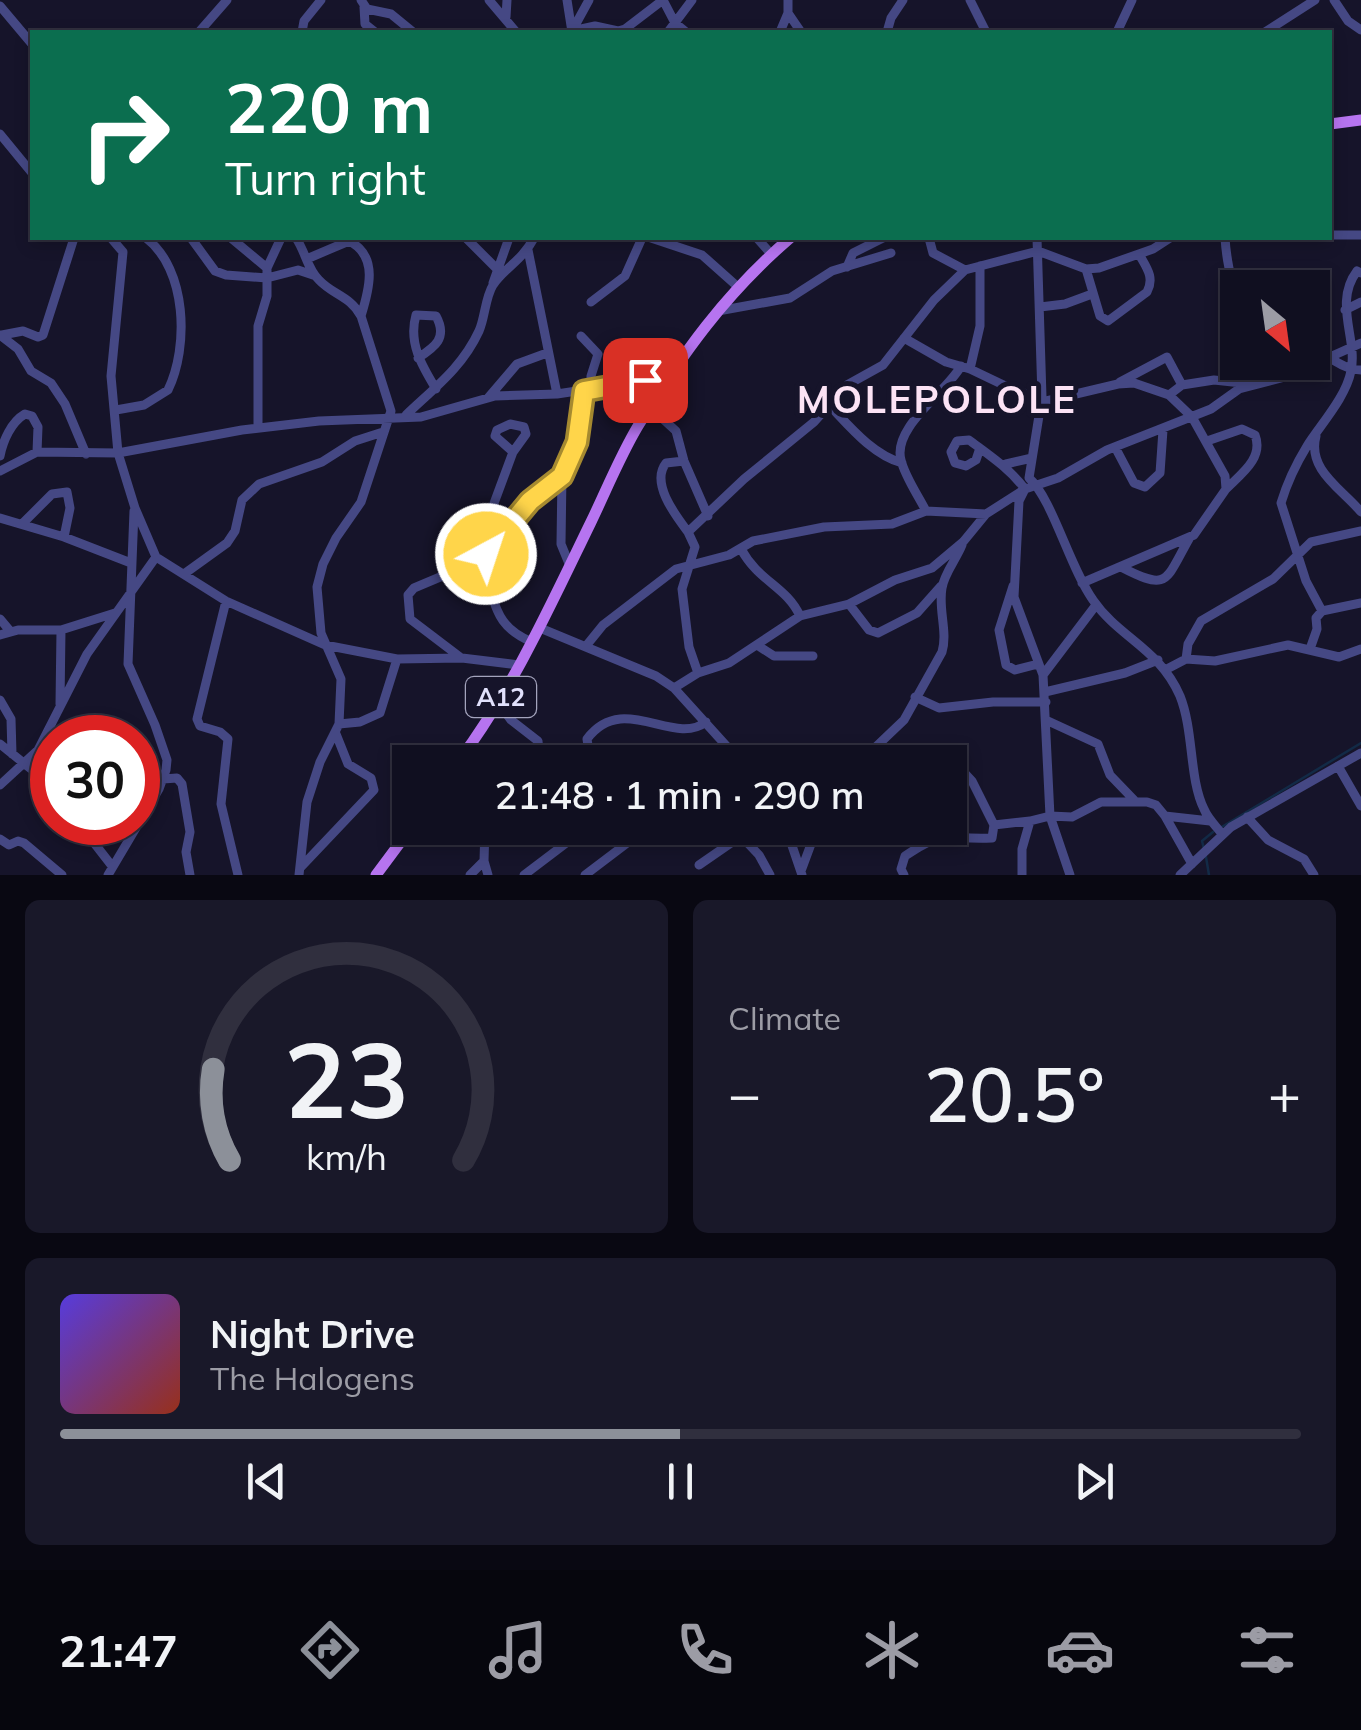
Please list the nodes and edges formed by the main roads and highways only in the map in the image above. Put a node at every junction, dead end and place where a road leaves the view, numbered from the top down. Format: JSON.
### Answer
{"nodes":[{"id":1,"x":1361,"y":120,"type":"edge"},
{"id":2,"x":1332,"y":124,"type":"edge"},
{"id":3,"x":788,"y":240,"type":"edge"},
{"id":4,"x":473,"y":745,"type":"edge"},
{"id":5,"x":398,"y":845,"type":"edge"},
{"id":6,"x":376,"y":875,"type":"edge"}],
"edges":[{"from":1,"to":2,"type":"main road"},
{"from":3,"to":4,"type":"main road","number":"A12"},
{"from":5,"to":6,"type":"main road"}]}
